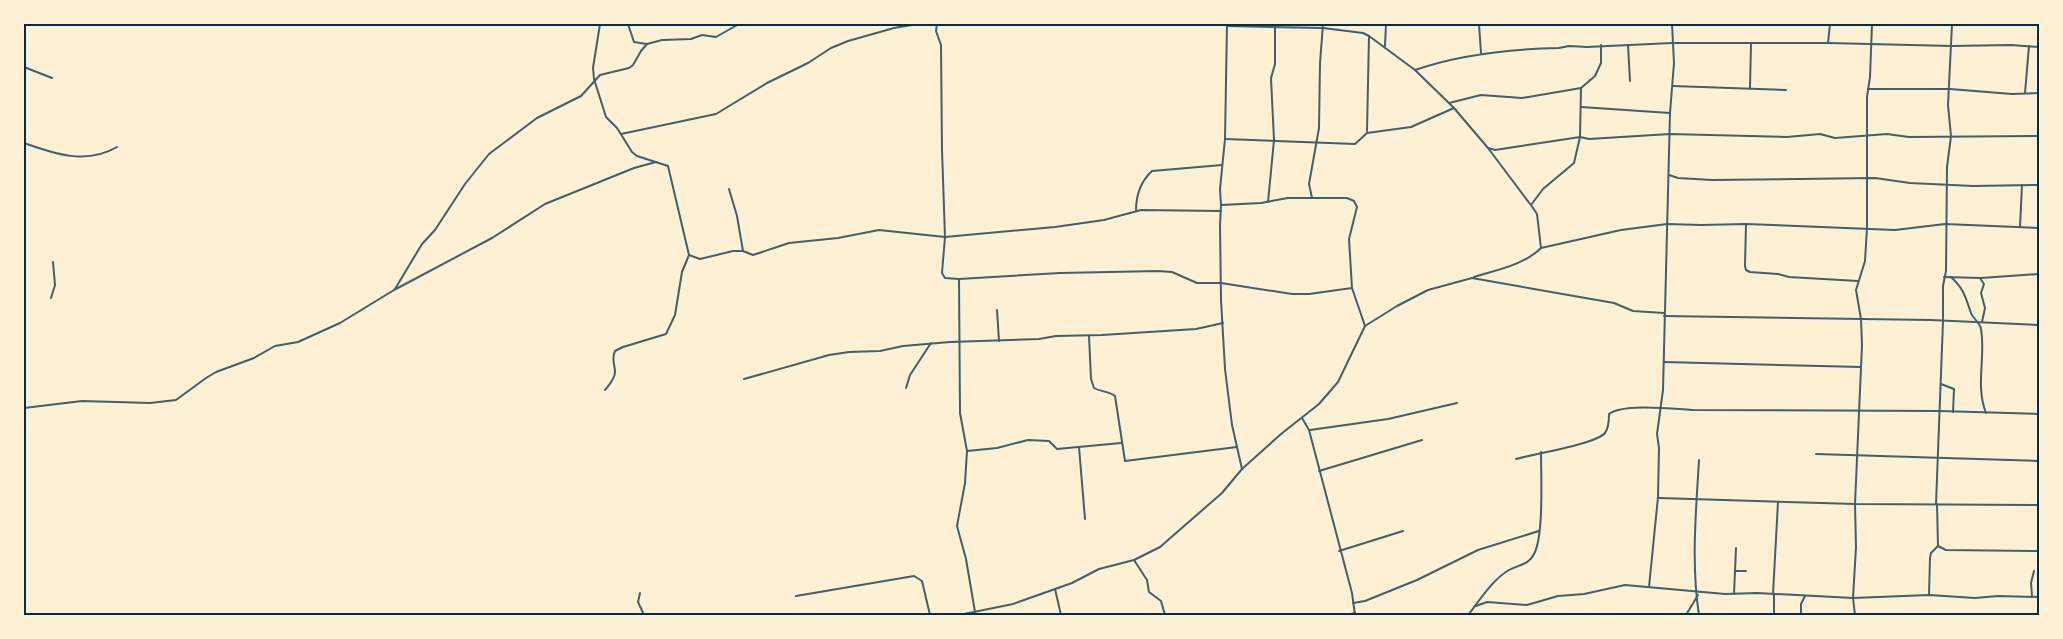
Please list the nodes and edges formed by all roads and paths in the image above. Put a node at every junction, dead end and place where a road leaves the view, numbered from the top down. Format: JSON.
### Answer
{"nodes":[{"id":1,"x":600,"y":24,"type":"edge"},
{"id":2,"x":628,"y":24,"type":"edge"},
{"id":3,"x":739,"y":24,"type":"edge"},
{"id":4,"x":918,"y":24,"type":"edge"},
{"id":5,"x":937,"y":24,"type":"edge"},
{"id":6,"x":1323,"y":24,"type":"edge"},
{"id":7,"x":1386,"y":24,"type":"edge"},
{"id":8,"x":1479,"y":24,"type":"edge"},
{"id":9,"x":1672,"y":24,"type":"edge"},
{"id":10,"x":1830,"y":24,"type":"edge"},
{"id":11,"x":1872,"y":24,"type":"edge"},
{"id":12,"x":1952,"y":24,"type":"edge"},
{"id":13,"x":1227,"y":25,"type":"edge"},
{"id":14,"x":1274,"y":28,"type":"junction"},
{"id":15,"x":1322,"y":28,"type":"junction"},
{"id":16,"x":1369,"y":36,"type":"junction"},
{"id":17,"x":1672,"y":43,"type":"junction"},
{"id":18,"x":1751,"y":43,"type":"junction"},
{"id":19,"x":1828,"y":43,"type":"junction"},
{"id":20,"x":647,"y":44,"type":"junction"},
{"id":21,"x":1871,"y":44,"type":"junction"},
{"id":22,"x":1600,"y":45,"type":"junction"},
{"id":23,"x":1628,"y":45,"type":"junction"},
{"id":24,"x":1952,"y":46,"type":"junction"},
{"id":25,"x":2029,"y":46,"type":"junction"},
{"id":26,"x":2039,"y":47,"type":"edge"},
{"id":27,"x":1385,"y":48,"type":"junction"},
{"id":28,"x":1481,"y":53,"type":"junction"},
{"id":29,"x":24,"y":67,"type":"edge"},
{"id":30,"x":1415,"y":70,"type":"junction"},
{"id":31,"x":52,"y":78,"type":"dead end"},
{"id":32,"x":594,"y":79,"type":"junction"},
{"id":33,"x":1630,"y":81,"type":"dead end"},
{"id":34,"x":1673,"y":86,"type":"junction"},
{"id":35,"x":1581,"y":88,"type":"junction"},
{"id":36,"x":1750,"y":88,"type":"junction"},
{"id":37,"x":1868,"y":89,"type":"junction"},
{"id":38,"x":1950,"y":89,"type":"junction"},
{"id":39,"x":1786,"y":90,"type":"dead end"},
{"id":40,"x":2039,"y":93,"type":"edge"},
{"id":41,"x":2025,"y":94,"type":"junction"},
{"id":42,"x":1449,"y":103,"type":"junction"},
{"id":43,"x":1454,"y":108,"type":"junction"},
{"id":44,"x":1581,"y":108,"type":"junction"},
{"id":45,"x":1670,"y":113,"type":"junction"},
{"id":46,"x":1367,"y":132,"type":"junction"},
{"id":47,"x":621,"y":134,"type":"junction"},
{"id":48,"x":1670,"y":134,"type":"junction"},
{"id":49,"x":1868,"y":135,"type":"junction"},
{"id":50,"x":1951,"y":136,"type":"junction"},
{"id":51,"x":2039,"y":136,"type":"edge"},
{"id":52,"x":1580,"y":137,"type":"junction"},
{"id":53,"x":1225,"y":139,"type":"junction"},
{"id":54,"x":1274,"y":140,"type":"junction"},
{"id":55,"x":24,"y":143,"type":"edge"},
{"id":56,"x":1315,"y":143,"type":"junction"},
{"id":57,"x":117,"y":147,"type":"dead end"},
{"id":58,"x":1488,"y":148,"type":"junction"},
{"id":59,"x":658,"y":162,"type":"junction"},
{"id":60,"x":1222,"y":165,"type":"junction"},
{"id":61,"x":1668,"y":175,"type":"junction"},
{"id":62,"x":1866,"y":178,"type":"junction"},
{"id":63,"x":1946,"y":185,"type":"junction"},
{"id":64,"x":2022,"y":185,"type":"junction"},
{"id":65,"x":2039,"y":185,"type":"edge"},
{"id":66,"x":729,"y":189,"type":"dead end"},
{"id":67,"x":1312,"y":198,"type":"junction"},
{"id":68,"x":1268,"y":202,"type":"junction"},
{"id":69,"x":1222,"y":205,"type":"junction"},
{"id":70,"x":1531,"y":205,"type":"junction"},
{"id":71,"x":1136,"y":211,"type":"junction"},
{"id":72,"x":1221,"y":211,"type":"junction"},
{"id":73,"x":1667,"y":224,"type":"junction"},
{"id":74,"x":1746,"y":224,"type":"junction"},
{"id":75,"x":1946,"y":224,"type":"junction"},
{"id":76,"x":2020,"y":227,"type":"junction"},
{"id":77,"x":1867,"y":228,"type":"junction"},
{"id":78,"x":2039,"y":228,"type":"edge"},
{"id":79,"x":945,"y":237,"type":"junction"},
{"id":80,"x":1541,"y":248,"type":"junction"},
{"id":81,"x":743,"y":251,"type":"junction"},
{"id":82,"x":689,"y":255,"type":"junction"},
{"id":83,"x":54,"y":262,"type":"dead end"},
{"id":84,"x":2039,"y":274,"type":"edge"},
{"id":85,"x":1944,"y":277,"type":"junction"},
{"id":86,"x":1951,"y":277,"type":"junction"},
{"id":87,"x":1472,"y":278,"type":"junction"},
{"id":88,"x":1980,"y":278,"type":"junction"},
{"id":89,"x":959,"y":279,"type":"junction"},
{"id":90,"x":1858,"y":281,"type":"junction"},
{"id":91,"x":1221,"y":282,"type":"junction"},
{"id":92,"x":1352,"y":288,"type":"junction"},
{"id":93,"x":394,"y":290,"type":"junction"},
{"id":94,"x":51,"y":298,"type":"dead end"},
{"id":95,"x":997,"y":310,"type":"dead end"},
{"id":96,"x":1664,"y":315,"type":"junction"},
{"id":97,"x":1862,"y":319,"type":"junction"},
{"id":98,"x":1943,"y":321,"type":"junction"},
{"id":99,"x":1980,"y":322,"type":"junction"},
{"id":100,"x":1223,"y":323,"type":"junction"},
{"id":101,"x":2039,"y":325,"type":"edge"},
{"id":102,"x":1365,"y":326,"type":"junction"},
{"id":103,"x":1089,"y":336,"type":"junction"},
{"id":104,"x":999,"y":341,"type":"junction"},
{"id":105,"x":960,"y":342,"type":"junction"},
{"id":106,"x":931,"y":343,"type":"junction"},
{"id":107,"x":1664,"y":362,"type":"junction"},
{"id":108,"x":1861,"y":367,"type":"junction"},
{"id":109,"x":744,"y":379,"type":"dead end"},
{"id":110,"x":1941,"y":384,"type":"junction"},
{"id":111,"x":906,"y":388,"type":"dead end"},
{"id":112,"x":606,"y":390,"type":"dead end"},
{"id":113,"x":1457,"y":402,"type":"dead end"},
{"id":114,"x":1661,"y":407,"type":"junction"},
{"id":115,"x":24,"y":408,"type":"edge"},
{"id":116,"x":1859,"y":411,"type":"junction"},
{"id":117,"x":1940,"y":411,"type":"junction"},
{"id":118,"x":1954,"y":412,"type":"junction"},
{"id":119,"x":1986,"y":413,"type":"junction"},
{"id":120,"x":2039,"y":414,"type":"edge"},
{"id":121,"x":1301,"y":418,"type":"junction"},
{"id":122,"x":1309,"y":430,"type":"junction"},
{"id":123,"x":1422,"y":440,"type":"dead end"},
{"id":124,"x":1121,"y":443,"type":"junction"},
{"id":125,"x":1079,"y":447,"type":"junction"},
{"id":126,"x":1237,"y":448,"type":"junction"},
{"id":127,"x":967,"y":451,"type":"junction"},
{"id":128,"x":1541,"y":452,"type":"junction"},
{"id":129,"x":1816,"y":454,"type":"dead end"},
{"id":130,"x":1858,"y":455,"type":"junction"},
{"id":131,"x":1938,"y":458,"type":"junction"},
{"id":132,"x":1516,"y":459,"type":"dead end"},
{"id":133,"x":1699,"y":460,"type":"dead end"},
{"id":134,"x":2039,"y":461,"type":"edge"},
{"id":135,"x":1242,"y":469,"type":"junction"},
{"id":136,"x":1319,"y":471,"type":"junction"},
{"id":137,"x":1658,"y":498,"type":"junction"},
{"id":138,"x":1696,"y":499,"type":"junction"},
{"id":139,"x":1778,"y":501,"type":"junction"},
{"id":140,"x":1855,"y":504,"type":"junction"},
{"id":141,"x":1937,"y":504,"type":"junction"},
{"id":142,"x":2039,"y":505,"type":"edge"},
{"id":143,"x":1085,"y":519,"type":"dead end"},
{"id":144,"x":1403,"y":531,"type":"dead end"},
{"id":145,"x":1539,"y":531,"type":"junction"},
{"id":146,"x":1938,"y":546,"type":"junction"},
{"id":147,"x":1736,"y":548,"type":"dead end"},
{"id":148,"x":1339,"y":550,"type":"junction"},
{"id":149,"x":2039,"y":551,"type":"edge"},
{"id":150,"x":1134,"y":560,"type":"junction"},
{"id":151,"x":1736,"y":571,"type":"junction"},
{"id":152,"x":1746,"y":571,"type":"dead end"},
{"id":153,"x":2034,"y":571,"type":"dead end"},
{"id":154,"x":1649,"y":588,"type":"junction"},
{"id":155,"x":1055,"y":589,"type":"junction"},
{"id":156,"x":1696,"y":591,"type":"junction"},
{"id":157,"x":640,"y":593,"type":"dead end"},
{"id":158,"x":1734,"y":594,"type":"junction"},
{"id":159,"x":1773,"y":594,"type":"junction"},
{"id":160,"x":1698,"y":595,"type":"junction"},
{"id":161,"x":1929,"y":595,"type":"junction"},
{"id":162,"x":796,"y":596,"type":"dead end"},
{"id":163,"x":1805,"y":596,"type":"junction"},
{"id":164,"x":2032,"y":597,"type":"junction"},
{"id":165,"x":2039,"y":597,"type":"edge"},
{"id":166,"x":1853,"y":598,"type":"junction"},
{"id":167,"x":1353,"y":603,"type":"junction"},
{"id":168,"x":1476,"y":606,"type":"junction"},
{"id":169,"x":975,"y":612,"type":"junction"},
{"id":170,"x":1355,"y":614,"type":"edge"},
{"id":171,"x":644,"y":615,"type":"edge"},
{"id":172,"x":930,"y":615,"type":"edge"},
{"id":173,"x":959,"y":615,"type":"edge"},
{"id":174,"x":1061,"y":615,"type":"edge"},
{"id":175,"x":1165,"y":615,"type":"edge"},
{"id":176,"x":1347,"y":615,"type":"edge"},
{"id":177,"x":1468,"y":615,"type":"edge"},
{"id":178,"x":1686,"y":615,"type":"edge"},
{"id":179,"x":1700,"y":615,"type":"edge"},
{"id":180,"x":1774,"y":615,"type":"edge"},
{"id":181,"x":1801,"y":615,"type":"edge"},
{"id":182,"x":1855,"y":615,"type":"edge"}],
"edges":[{"from":1,"to":32,"type":"street"},
{"from":2,"to":20,"type":"street"},
{"from":3,"to":20,"type":"street"},
{"from":4,"to":47,"type":"street"},
{"from":5,"to":79,"type":"street"},
{"from":6,"to":15,"type":"street"},
{"from":7,"to":27,"type":"street"},
{"from":8,"to":28,"type":"street"},
{"from":9,"to":17,"type":"street"},
{"from":10,"to":19,"type":"street"},
{"from":11,"to":21,"type":"street"},
{"from":12,"to":24,"type":"street"},
{"from":13,"to":14,"type":"street"},
{"from":13,"to":53,"type":"street"},
{"from":14,"to":15,"type":"street"},
{"from":14,"to":54,"type":"street"},
{"from":15,"to":16,"type":"street"},
{"from":15,"to":56,"type":"street"},
{"from":16,"to":27,"type":"street"},
{"from":16,"to":46,"type":"street"},
{"from":17,"to":18,"type":"street"},
{"from":17,"to":23,"type":"street"},
{"from":17,"to":34,"type":"street"},
{"from":18,"to":19,"type":"street"},
{"from":18,"to":36,"type":"street"},
{"from":19,"to":21,"type":"street"},
{"from":20,"to":32,"type":"street"},
{"from":21,"to":24,"type":"street"},
{"from":21,"to":37,"type":"street"},
{"from":22,"to":23,"type":"street"},
{"from":22,"to":28,"type":"street"},
{"from":22,"to":35,"type":"street"},
{"from":23,"to":33,"type":"street"},
{"from":24,"to":25,"type":"street"},
{"from":24,"to":38,"type":"street"},
{"from":25,"to":26,"type":"street"},
{"from":25,"to":41,"type":"street"},
{"from":27,"to":30,"type":"street"},
{"from":28,"to":30,"type":"street"},
{"from":29,"to":31,"type":"street"},
{"from":30,"to":42,"type":"street"},
{"from":32,"to":47,"type":"street"},
{"from":32,"to":93,"type":"street"},
{"from":34,"to":36,"type":"street"},
{"from":34,"to":45,"type":"street"},
{"from":35,"to":42,"type":"street"},
{"from":35,"to":44,"type":"street"},
{"from":36,"to":39,"type":"street"},
{"from":37,"to":38,"type":"street"},
{"from":37,"to":49,"type":"street"},
{"from":38,"to":41,"type":"street"},
{"from":38,"to":50,"type":"street"},
{"from":40,"to":41,"type":"street"},
{"from":42,"to":43,"type":"street"},
{"from":43,"to":46,"type":"street"},
{"from":43,"to":58,"type":"street"},
{"from":44,"to":45,"type":"street"},
{"from":44,"to":52,"type":"street"},
{"from":45,"to":48,"type":"street"},
{"from":46,"to":56,"type":"street"},
{"from":47,"to":59,"type":"street"},
{"from":48,"to":49,"type":"street"},
{"from":48,"to":52,"type":"street"},
{"from":48,"to":61,"type":"street"},
{"from":49,"to":50,"type":"street"},
{"from":49,"to":62,"type":"street"},
{"from":50,"to":51,"type":"street"},
{"from":50,"to":63,"type":"street"},
{"from":52,"to":58,"type":"street"},
{"from":52,"to":70,"type":"street"},
{"from":53,"to":54,"type":"street"},
{"from":53,"to":60,"type":"street"},
{"from":54,"to":56,"type":"street"},
{"from":54,"to":68,"type":"street"},
{"from":55,"to":57,"type":"street"},
{"from":56,"to":67,"type":"street"},
{"from":58,"to":70,"type":"street"},
{"from":59,"to":82,"type":"street"},
{"from":59,"to":93,"type":"street"},
{"from":60,"to":69,"type":"street"},
{"from":60,"to":71,"type":"street"},
{"from":61,"to":62,"type":"street"},
{"from":61,"to":73,"type":"street"},
{"from":62,"to":63,"type":"street"},
{"from":62,"to":77,"type":"street"},
{"from":63,"to":64,"type":"street"},
{"from":63,"to":75,"type":"street"},
{"from":64,"to":65,"type":"street"},
{"from":64,"to":76,"type":"street"},
{"from":66,"to":81,"type":"street"},
{"from":67,"to":68,"type":"street"},
{"from":67,"to":92,"type":"street"},
{"from":68,"to":69,"type":"street"},
{"from":69,"to":72,"type":"street"},
{"from":70,"to":80,"type":"street"},
{"from":71,"to":72,"type":"street"},
{"from":71,"to":79,"type":"street"},
{"from":72,"to":91,"type":"street"},
{"from":73,"to":74,"type":"street"},
{"from":73,"to":80,"type":"street"},
{"from":73,"to":96,"type":"street"},
{"from":74,"to":77,"type":"street"},
{"from":74,"to":90,"type":"street"},
{"from":75,"to":76,"type":"street"},
{"from":75,"to":77,"type":"street"},
{"from":75,"to":85,"type":"street"},
{"from":76,"to":78,"type":"street"},
{"from":77,"to":90,"type":"street"},
{"from":79,"to":81,"type":"street"},
{"from":79,"to":89,"type":"street"},
{"from":80,"to":87,"type":"street"},
{"from":81,"to":82,"type":"street"},
{"from":82,"to":112,"type":"street"},
{"from":83,"to":94,"type":"street"},
{"from":84,"to":88,"type":"street"},
{"from":85,"to":86,"type":"street"},
{"from":85,"to":98,"type":"street"},
{"from":86,"to":88,"type":"street"},
{"from":86,"to":99,"type":"street"},
{"from":87,"to":96,"type":"street"},
{"from":87,"to":102,"type":"street"},
{"from":88,"to":99,"type":"street"},
{"from":89,"to":91,"type":"street"},
{"from":89,"to":105,"type":"street"},
{"from":90,"to":97,"type":"street"},
{"from":91,"to":92,"type":"street"},
{"from":91,"to":100,"type":"street"},
{"from":92,"to":102,"type":"street"},
{"from":93,"to":115,"type":"street"},
{"from":95,"to":104,"type":"street"},
{"from":96,"to":97,"type":"street"},
{"from":96,"to":107,"type":"street"},
{"from":97,"to":98,"type":"street"},
{"from":97,"to":108,"type":"street"},
{"from":98,"to":99,"type":"street"},
{"from":98,"to":110,"type":"street"},
{"from":99,"to":101,"type":"street"},
{"from":99,"to":119,"type":"street"},
{"from":100,"to":103,"type":"street"},
{"from":100,"to":126,"type":"street"},
{"from":102,"to":121,"type":"street"},
{"from":103,"to":104,"type":"street"},
{"from":103,"to":124,"type":"street"},
{"from":104,"to":105,"type":"street"},
{"from":105,"to":106,"type":"street"},
{"from":105,"to":127,"type":"street"},
{"from":106,"to":109,"type":"street"},
{"from":106,"to":111,"type":"street"},
{"from":107,"to":108,"type":"street"},
{"from":107,"to":114,"type":"street"},
{"from":108,"to":116,"type":"street"},
{"from":110,"to":117,"type":"street"},
{"from":110,"to":118,"type":"street"},
{"from":113,"to":122,"type":"street"},
{"from":114,"to":116,"type":"street"},
{"from":114,"to":128,"type":"street"},
{"from":114,"to":137,"type":"street"},
{"from":116,"to":117,"type":"street"},
{"from":116,"to":130,"type":"street"},
{"from":117,"to":118,"type":"street"},
{"from":117,"to":131,"type":"street"},
{"from":118,"to":119,"type":"street"},
{"from":119,"to":120,"type":"street"},
{"from":121,"to":122,"type":"street"},
{"from":121,"to":135,"type":"street"},
{"from":122,"to":136,"type":"street"},
{"from":123,"to":136,"type":"street"},
{"from":124,"to":125,"type":"street"},
{"from":124,"to":126,"type":"street"},
{"from":125,"to":127,"type":"street"},
{"from":125,"to":143,"type":"street"},
{"from":126,"to":135,"type":"street"},
{"from":127,"to":169,"type":"street"},
{"from":128,"to":132,"type":"street"},
{"from":128,"to":145,"type":"street"},
{"from":129,"to":130,"type":"street"},
{"from":130,"to":131,"type":"street"},
{"from":130,"to":140,"type":"street"},
{"from":131,"to":134,"type":"street"},
{"from":131,"to":141,"type":"street"},
{"from":133,"to":138,"type":"street"},
{"from":135,"to":150,"type":"street"},
{"from":136,"to":148,"type":"street"},
{"from":137,"to":138,"type":"street"},
{"from":137,"to":154,"type":"street"},
{"from":138,"to":139,"type":"street"},
{"from":138,"to":156,"type":"street"},
{"from":139,"to":140,"type":"street"},
{"from":139,"to":159,"type":"street"},
{"from":140,"to":141,"type":"street"},
{"from":140,"to":166,"type":"street"},
{"from":141,"to":142,"type":"street"},
{"from":141,"to":146,"type":"street"},
{"from":144,"to":148,"type":"street"},
{"from":145,"to":167,"type":"street"},
{"from":145,"to":168,"type":"street"},
{"from":146,"to":149,"type":"street"},
{"from":146,"to":161,"type":"street"},
{"from":147,"to":151,"type":"street"},
{"from":148,"to":167,"type":"street"},
{"from":150,"to":155,"type":"street"},
{"from":150,"to":175,"type":"street"},
{"from":151,"to":152,"type":"street"},
{"from":151,"to":158,"type":"street"},
{"from":153,"to":164,"type":"street"},
{"from":154,"to":156,"type":"street"},
{"from":154,"to":168,"type":"street"},
{"from":155,"to":169,"type":"street"},
{"from":155,"to":174,"type":"street"},
{"from":156,"to":158,"type":"street"},
{"from":156,"to":160,"type":"street"},
{"from":157,"to":171,"type":"street"},
{"from":158,"to":159,"type":"street"},
{"from":159,"to":163,"type":"street"},
{"from":159,"to":180,"type":"street"},
{"from":160,"to":178,"type":"street"},
{"from":160,"to":179,"type":"street"},
{"from":161,"to":164,"type":"street"},
{"from":161,"to":166,"type":"street"},
{"from":162,"to":172,"type":"street"},
{"from":163,"to":166,"type":"street"},
{"from":163,"to":181,"type":"street"},
{"from":164,"to":165,"type":"street"},
{"from":166,"to":182,"type":"street"},
{"from":167,"to":170,"type":"street"},
{"from":168,"to":177,"type":"street"},
{"from":169,"to":173,"type":"street"},
{"from":170,"to":176,"type":"street"}]}
